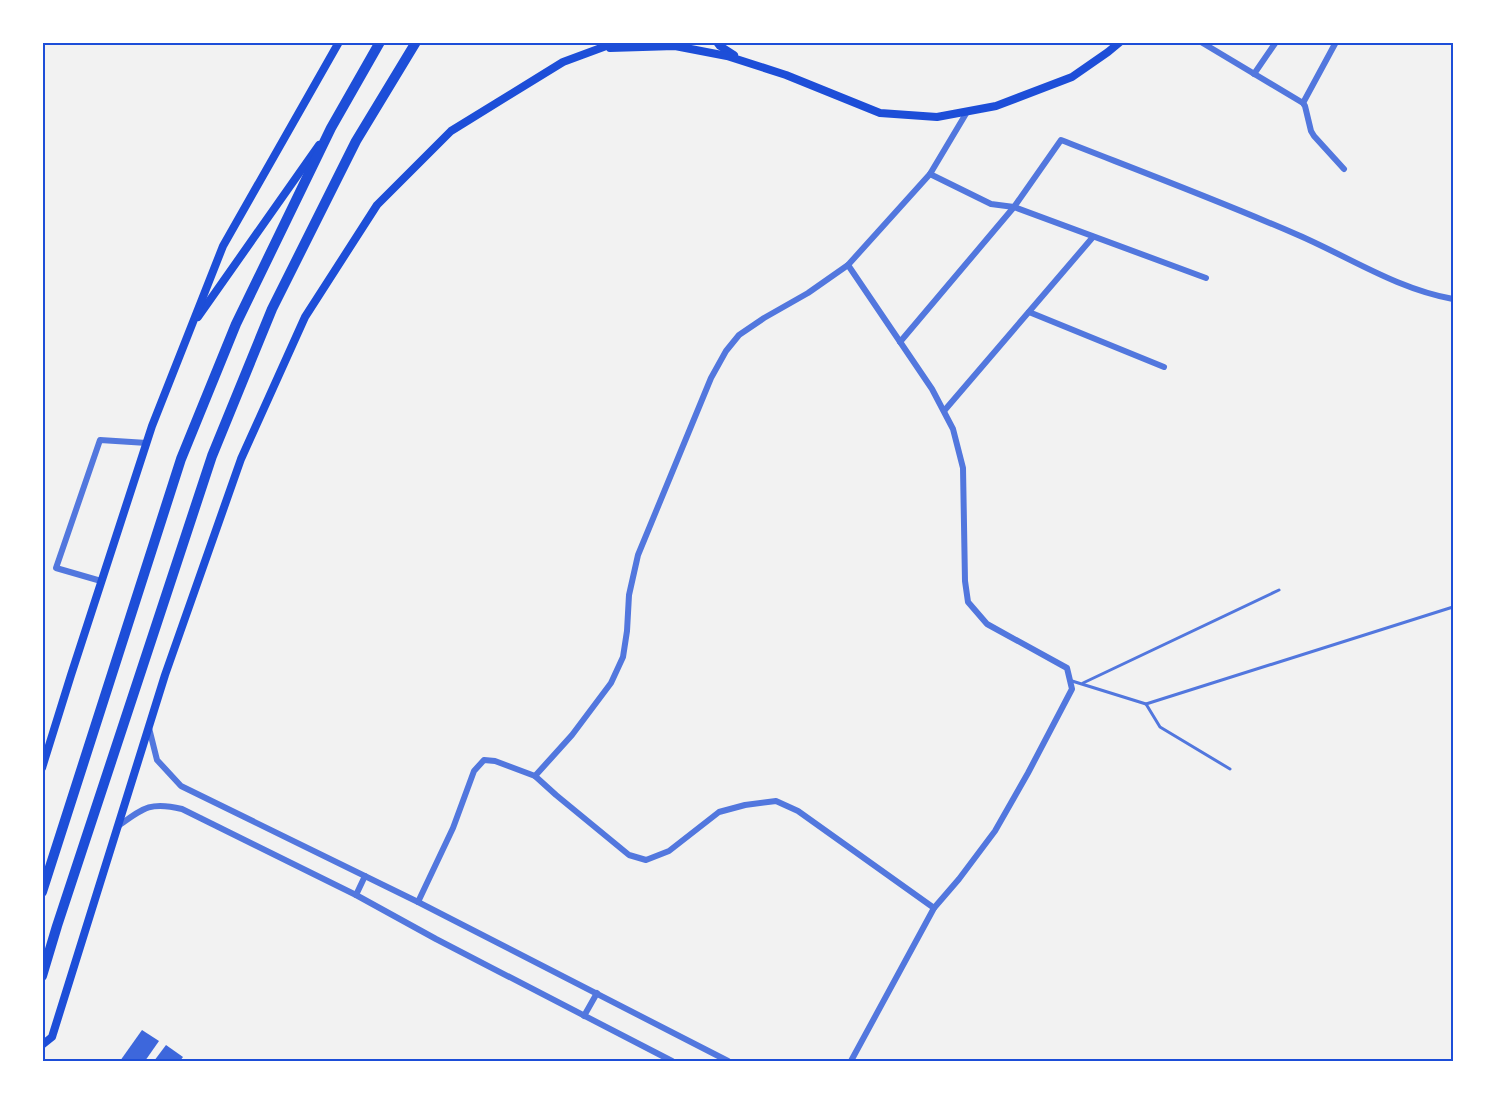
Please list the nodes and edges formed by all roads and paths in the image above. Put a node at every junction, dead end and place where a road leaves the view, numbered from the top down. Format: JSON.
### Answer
{"nodes":[{"id":1,"x":339,"y":42,"type":"edge"},
{"id":2,"x":380,"y":42,"type":"edge"},
{"id":3,"x":416,"y":42,"type":"edge"},
{"id":4,"x":617,"y":42,"type":"edge"},
{"id":5,"x":717,"y":42,"type":"edge"},
{"id":6,"x":1120,"y":42,"type":"edge"},
{"id":7,"x":1201,"y":42,"type":"edge"},
{"id":8,"x":1336,"y":42,"type":"edge"},
{"id":9,"x":1274,"y":43,"type":"edge"},
{"id":10,"x":1211,"y":44,"type":"edge"},
{"id":11,"x":603,"y":48,"type":"junction"},
{"id":12,"x":742,"y":60,"type":"junction"},
{"id":13,"x":1254,"y":74,"type":"junction"},
{"id":14,"x":1304,"y":103,"type":"junction"},
{"id":15,"x":967,"y":112,"type":"junction"},
{"id":16,"x":331,"y":128,"type":"junction"},
{"id":17,"x":1344,"y":169,"type":"dead end"},
{"id":18,"x":930,"y":174,"type":"junction"},
{"id":19,"x":1014,"y":207,"type":"junction"},
{"id":20,"x":1094,"y":237,"type":"junction"},
{"id":21,"x":848,"y":265,"type":"junction"},
{"id":22,"x":1206,"y":278,"type":"dead end"},
{"id":23,"x":1453,"y":299,"type":"edge"},
{"id":24,"x":1029,"y":312,"type":"junction"},
{"id":25,"x":189,"y":329,"type":"junction"},
{"id":26,"x":900,"y":342,"type":"junction"},
{"id":27,"x":1164,"y":367,"type":"dead end"},
{"id":28,"x":944,"y":411,"type":"junction"},
{"id":29,"x":147,"y":442,"type":"junction"},
{"id":30,"x":101,"y":581,"type":"junction"},
{"id":31,"x":1279,"y":590,"type":"dead end"},
{"id":32,"x":1453,"y":607,"type":"edge"},
{"id":33,"x":1070,"y":680,"type":"junction"},
{"id":34,"x":1082,"y":684,"type":"junction"},
{"id":35,"x":1146,"y":704,"type":"junction"},
{"id":36,"x":149,"y":725,"type":"junction"},
{"id":37,"x":42,"y":768,"type":"edge"},
{"id":38,"x":1230,"y":769,"type":"dead end"},
{"id":39,"x":535,"y":776,"type":"junction"},
{"id":40,"x":117,"y":828,"type":"junction"},
{"id":41,"x":365,"y":876,"type":"junction"},
{"id":42,"x":42,"y":892,"type":"edge"},
{"id":43,"x":356,"y":895,"type":"junction"},
{"id":44,"x":418,"y":902,"type":"junction"},
{"id":45,"x":934,"y":908,"type":"junction"},
{"id":46,"x":42,"y":976,"type":"edge"},
{"id":47,"x":597,"y":993,"type":"junction"},
{"id":48,"x":584,"y":1016,"type":"junction"},
{"id":49,"x":42,"y":1045,"type":"edge"},
{"id":50,"x":672,"y":1061,"type":"edge"},
{"id":51,"x":728,"y":1061,"type":"edge"},
{"id":52,"x":851,"y":1061,"type":"edge"}],
"edges":[{"from":1,"to":25,"type":"main road"},
{"from":2,"to":16,"type":"highway"},
{"from":3,"to":46,"type":"highway"},
{"from":4,"to":11,"type":"main road"},
{"from":5,"to":12,"type":"main road"},
{"from":6,"to":15,"type":"main road"},
{"from":7,"to":10,"type":"street"},
{"from":8,"to":14,"type":"street"},
{"from":9,"to":13,"type":"street"},
{"from":10,"to":13,"type":"street"},
{"from":11,"to":12,"type":"main road"},
{"from":11,"to":36,"type":"main road"},
{"from":12,"to":15,"type":"main road"},
{"from":13,"to":14,"type":"street"},
{"from":14,"to":17,"type":"street"},
{"from":15,"to":18,"type":"street"},
{"from":16,"to":25,"type":"main road"},
{"from":16,"to":42,"type":"highway"},
{"from":18,"to":19,"type":"street"},
{"from":18,"to":21,"type":"street"},
{"from":19,"to":20,"type":"street"},
{"from":19,"to":23,"type":"street"},
{"from":19,"to":26,"type":"street"},
{"from":20,"to":22,"type":"street"},
{"from":20,"to":24,"type":"street"},
{"from":21,"to":26,"type":"street"},
{"from":21,"to":39,"type":"street"},
{"from":24,"to":27,"type":"street"},
{"from":24,"to":28,"type":"street"},
{"from":25,"to":29,"type":"main road"},
{"from":26,"to":28,"type":"street"},
{"from":28,"to":33,"type":"street"},
{"from":29,"to":30,"type":"main road"},
{"from":29,"to":30,"type":"street"},
{"from":30,"to":37,"type":"main road"},
{"from":31,"to":34,"type":"lane"},
{"from":32,"to":35,"type":"lane"},
{"from":33,"to":34,"type":"lane"},
{"from":33,"to":45,"type":"street"},
{"from":34,"to":35,"type":"lane"},
{"from":35,"to":38,"type":"lane"},
{"from":36,"to":40,"type":"main road"},
{"from":36,"to":41,"type":"street"},
{"from":39,"to":44,"type":"street"},
{"from":39,"to":45,"type":"street"},
{"from":40,"to":43,"type":"street"},
{"from":40,"to":49,"type":"main road"},
{"from":41,"to":43,"type":"street"},
{"from":41,"to":44,"type":"street"},
{"from":43,"to":48,"type":"street"},
{"from":44,"to":47,"type":"street"},
{"from":45,"to":52,"type":"street"},
{"from":47,"to":48,"type":"street"},
{"from":47,"to":51,"type":"street"},
{"from":48,"to":50,"type":"street"}]}
